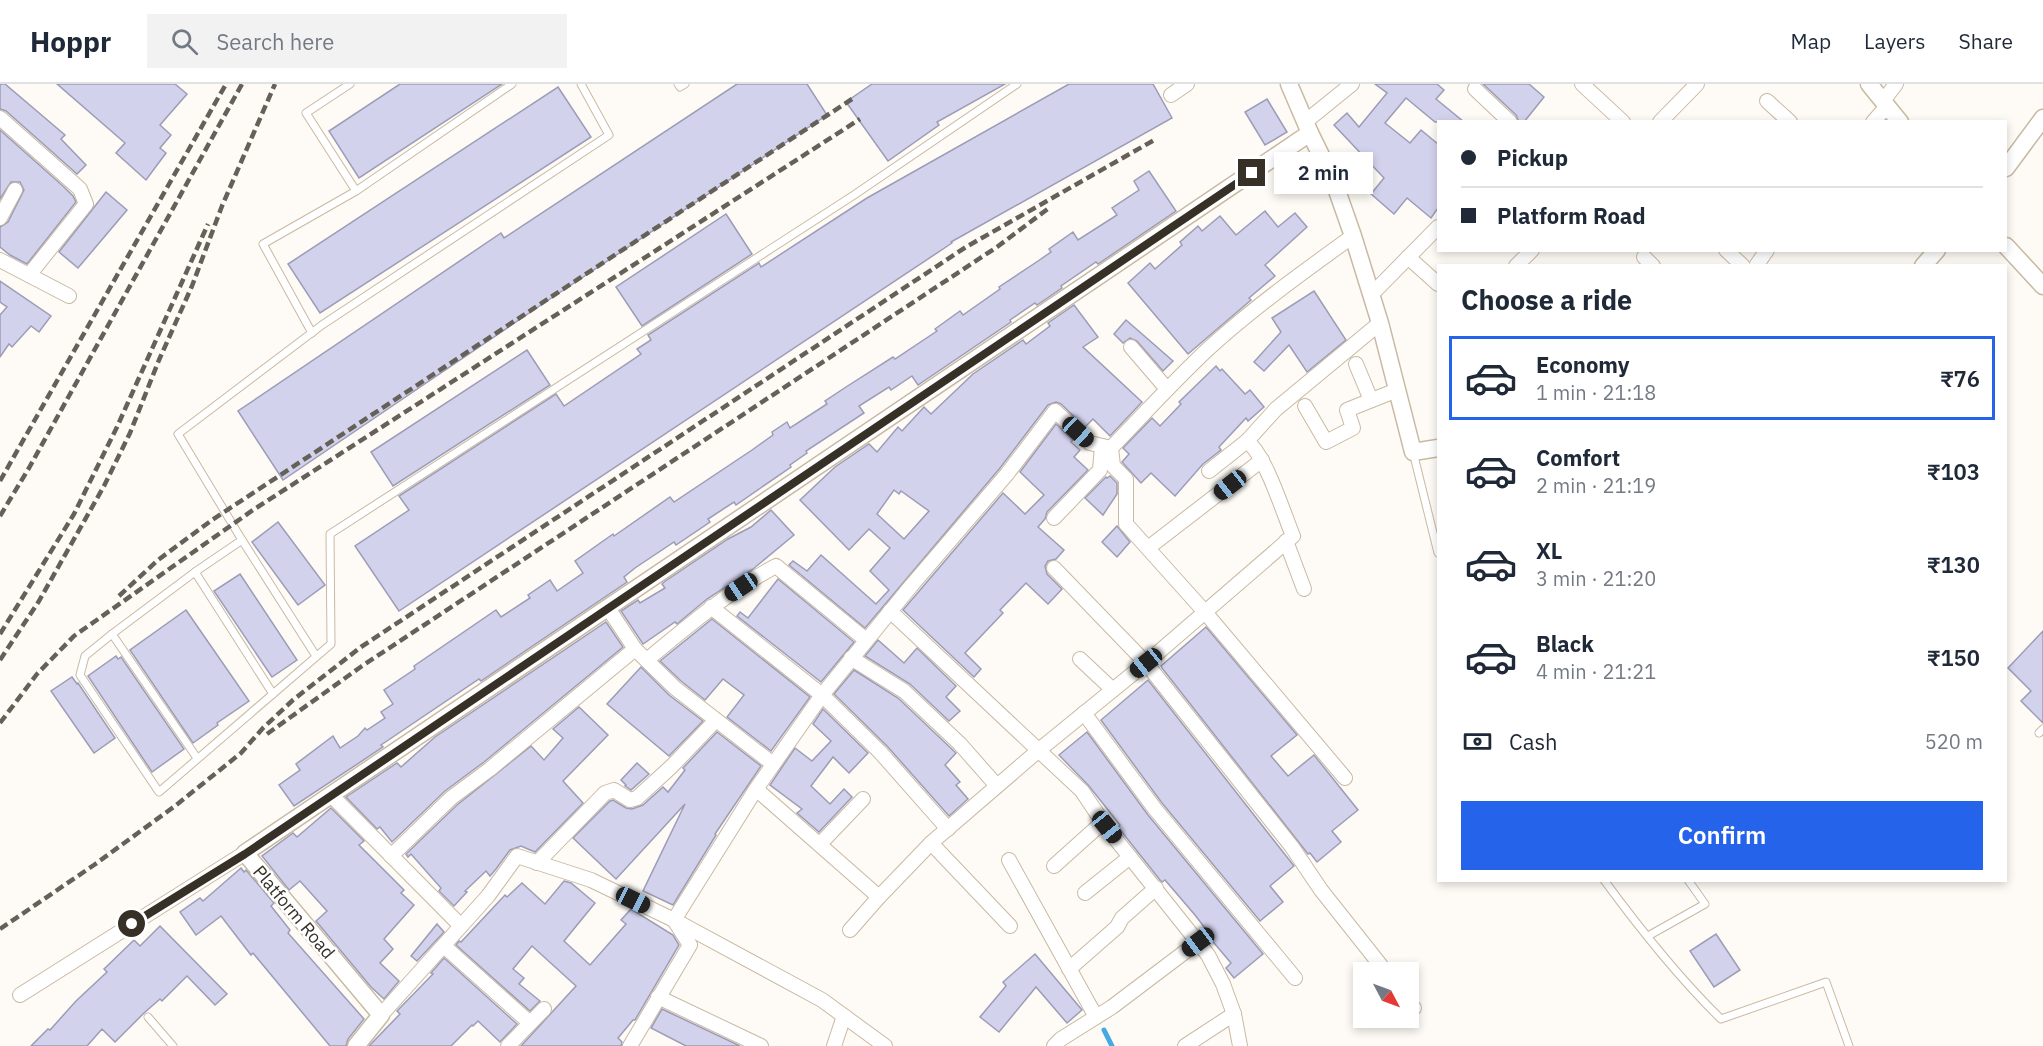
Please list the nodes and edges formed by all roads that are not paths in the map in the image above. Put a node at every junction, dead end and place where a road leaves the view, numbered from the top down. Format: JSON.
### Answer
{"nodes":[{"id":1,"x":350,"y":84,"type":"edge"},
{"id":2,"x":512,"y":84,"type":"edge"},
{"id":3,"x":581,"y":84,"type":"edge"},
{"id":4,"x":678,"y":84,"type":"edge"},
{"id":5,"x":685,"y":84,"type":"edge"},
{"id":6,"x":1017,"y":84,"type":"edge"},
{"id":7,"x":1187,"y":84,"type":"edge"},
{"id":8,"x":1290,"y":84,"type":"edge"},
{"id":9,"x":1352,"y":84,"type":"edge"},
{"id":10,"x":1582,"y":84,"type":"edge"},
{"id":11,"x":1697,"y":84,"type":"edge"},
{"id":12,"x":1869,"y":84,"type":"edge"},
{"id":13,"x":1896,"y":84,"type":"edge"},
{"id":14,"x":1475,"y":89,"type":"dead end"},
{"id":15,"x":1171,"y":95,"type":"dead end"},
{"id":16,"x":1767,"y":101,"type":"dead end"},
{"id":17,"x":1885,"y":104,"type":"junction"},
{"id":18,"x":0,"y":118,"type":"edge"},
{"id":19,"x":2043,"y":118,"type":"edge"},
{"id":20,"x":1508,"y":120,"type":"edge"},
{"id":21,"x":1621,"y":120,"type":"edge"},
{"id":22,"x":1662,"y":120,"type":"edge"},
{"id":23,"x":1788,"y":120,"type":"edge"},
{"id":24,"x":1874,"y":120,"type":"edge"},
{"id":25,"x":1898,"y":120,"type":"edge"},
{"id":26,"x":1308,"y":128,"type":"junction"},
{"id":27,"x":2007,"y":167,"type":"edge"},
{"id":28,"x":15,"y":190,"type":"dead end"},
{"id":29,"x":356,"y":191,"type":"junction"},
{"id":30,"x":0,"y":218,"type":"edge"},
{"id":31,"x":1437,"y":228,"type":"edge"},
{"id":32,"x":1353,"y":236,"type":"junction"},
{"id":33,"x":2007,"y":247,"type":"edge"},
{"id":34,"x":1530,"y":252,"type":"edge"},
{"id":35,"x":1728,"y":252,"type":"edge"},
{"id":36,"x":1934,"y":252,"type":"edge"},
{"id":37,"x":1408,"y":257,"type":"junction"},
{"id":38,"x":0,"y":260,"type":"edge"},
{"id":39,"x":1518,"y":264,"type":"edge"},
{"id":40,"x":1741,"y":264,"type":"edge"},
{"id":41,"x":1925,"y":264,"type":"edge"},
{"id":42,"x":29,"y":275,"type":"junction"},
{"id":43,"x":1437,"y":283,"type":"edge"},
{"id":44,"x":2042,"y":284,"type":"edge"},
{"id":45,"x":1371,"y":295,"type":"junction"},
{"id":46,"x":69,"y":296,"type":"dead end"},
{"id":47,"x":1380,"y":322,"type":"junction"},
{"id":48,"x":312,"y":333,"type":"junction"},
{"id":49,"x":1131,"y":347,"type":"dead end"},
{"id":50,"x":1356,"y":364,"type":"dead end"},
{"id":51,"x":1167,"y":389,"type":"junction"},
{"id":52,"x":1397,"y":390,"type":"junction"},
{"id":53,"x":1371,"y":400,"type":"junction"},
{"id":54,"x":1305,"y":406,"type":"dead end"},
{"id":55,"x":1247,"y":441,"type":"junction"},
{"id":56,"x":1107,"y":447,"type":"junction"},
{"id":57,"x":1437,"y":448,"type":"edge"},
{"id":58,"x":1413,"y":452,"type":"junction"},
{"id":59,"x":1262,"y":460,"type":"junction"},
{"id":60,"x":1209,"y":471,"type":"dead end"},
{"id":61,"x":1054,"y":518,"type":"dead end"},
{"id":62,"x":242,"y":540,"type":"junction"},
{"id":63,"x":1286,"y":541,"type":"junction"},
{"id":64,"x":1148,"y":548,"type":"junction"},
{"id":65,"x":1437,"y":549,"type":"edge"},
{"id":66,"x":1054,"y":568,"type":"dead end"},
{"id":67,"x":195,"y":572,"type":"junction"},
{"id":68,"x":1304,"y":589,"type":"dead end"},
{"id":69,"x":711,"y":607,"type":"junction"},
{"id":70,"x":608,"y":608,"type":"junction"},
{"id":71,"x":890,"y":611,"type":"junction"},
{"id":72,"x":1204,"y":611,"type":"junction"},
{"id":73,"x":112,"y":634,"type":"junction"},
{"id":74,"x":866,"y":640,"type":"junction"},
{"id":75,"x":635,"y":649,"type":"junction"},
{"id":76,"x":316,"y":656,"type":"junction"},
{"id":77,"x":851,"y":658,"type":"junction"},
{"id":78,"x":648,"y":659,"type":"junction"},
{"id":79,"x":1080,"y":659,"type":"dead end"},
{"id":80,"x":1146,"y":663,"type":"junction"},
{"id":81,"x":1113,"y":690,"type":"junction"},
{"id":82,"x":273,"y":694,"type":"junction"},
{"id":83,"x":822,"y":695,"type":"junction"},
{"id":84,"x":1084,"y":713,"type":"junction"},
{"id":85,"x":716,"y":720,"type":"junction"},
{"id":86,"x":1039,"y":750,"type":"junction"},
{"id":87,"x":197,"y":758,"type":"junction"},
{"id":88,"x":773,"y":764,"type":"junction"},
{"id":89,"x":1345,"y":778,"type":"dead end"},
{"id":90,"x":998,"y":786,"type":"junction"},
{"id":91,"x":756,"y":789,"type":"junction"},
{"id":92,"x":331,"y":795,"type":"junction"},
{"id":93,"x":863,"y":799,"type":"dead end"},
{"id":94,"x":1103,"y":822,"type":"junction"},
{"id":95,"x":948,"y":829,"type":"junction"},
{"id":96,"x":931,"y":843,"type":"junction"},
{"id":97,"x":820,"y":844,"type":"junction"},
{"id":98,"x":245,"y":854,"type":"junction"},
{"id":99,"x":391,"y":856,"type":"junction"},
{"id":100,"x":1131,"y":857,"type":"junction"},
{"id":101,"x":1009,"y":860,"type":"dead end"},
{"id":102,"x":537,"y":862,"type":"junction"},
{"id":103,"x":1054,"y":866,"type":"dead end"},
{"id":104,"x":1606,"y":882,"type":"edge"},
{"id":105,"x":1689,"y":882,"type":"edge"},
{"id":106,"x":1156,"y":888,"type":"junction"},
{"id":107,"x":1085,"y":893,"type":"dead end"},
{"id":108,"x":879,"y":897,"type":"junction"},
{"id":109,"x":674,"y":920,"type":"junction"},
{"id":110,"x":460,"y":926,"type":"junction"},
{"id":111,"x":1010,"y":926,"type":"dead end"},
{"id":112,"x":850,"y":930,"type":"dead end"},
{"id":113,"x":1648,"y":936,"type":"junction"},
{"id":114,"x":1198,"y":942,"type":"junction"},
{"id":115,"x":444,"y":946,"type":"junction"},
{"id":116,"x":1378,"y":962,"type":"edge"},
{"id":117,"x":1069,"y":969,"type":"junction"},
{"id":118,"x":1295,"y":978,"type":"dead end"},
{"id":119,"x":20,"y":995,"type":"dead end"},
{"id":120,"x":658,"y":997,"type":"junction"},
{"id":121,"x":544,"y":1009,"type":"dead end"},
{"id":122,"x":1234,"y":1014,"type":"junction"},
{"id":123,"x":381,"y":1016,"type":"junction"},
{"id":124,"x":844,"y":1016,"type":"junction"},
{"id":125,"x":148,"y":1017,"type":"dead end"},
{"id":126,"x":1096,"y":1017,"type":"junction"},
{"id":127,"x":530,"y":1023,"type":"junction"},
{"id":128,"x":173,"y":1046,"type":"edge"},
{"id":129,"x":356,"y":1046,"type":"edge"},
{"id":130,"x":508,"y":1046,"type":"edge"},
{"id":131,"x":630,"y":1046,"type":"edge"},
{"id":132,"x":761,"y":1046,"type":"edge"},
{"id":133,"x":834,"y":1046,"type":"edge"},
{"id":134,"x":885,"y":1046,"type":"edge"},
{"id":135,"x":1054,"y":1046,"type":"edge"},
{"id":136,"x":1185,"y":1046,"type":"edge"},
{"id":137,"x":1240,"y":1046,"type":"edge"},
{"id":138,"x":1849,"y":1046,"type":"edge"}],
"edges":[{"from":1,"to":29,"type":"lane"},
{"from":2,"to":29,"type":"lane"},
{"from":3,"to":48,"type":"lane"},
{"from":4,"to":5,"type":"lane"},
{"from":6,"to":76,"type":"lane"},
{"from":7,"to":15,"type":"street"},
{"from":8,"to":26,"type":"street"},
{"from":9,"to":26,"type":"street"},
{"from":10,"to":21,"type":"street"},
{"from":11,"to":22,"type":"street"},
{"from":12,"to":17,"type":"street"},
{"from":13,"to":17,"type":"street"},
{"from":14,"to":20,"type":"street"},
{"from":16,"to":23,"type":"street"},
{"from":17,"to":24,"type":"street"},
{"from":17,"to":25,"type":"street"},
{"from":18,"to":42,"type":"street"},
{"from":19,"to":27,"type":"street"},
{"from":26,"to":32,"type":"street"},
{"from":26,"to":70,"type":"street","name":"Platform Road"},
{"from":28,"to":30,"type":"street"},
{"from":29,"to":48,"type":"lane"},
{"from":31,"to":37,"type":"street"},
{"from":32,"to":45,"type":"street"},
{"from":32,"to":51,"type":"street"},
{"from":33,"to":44,"type":"street"},
{"from":34,"to":39,"type":"street"},
{"from":35,"to":40,"type":"street"},
{"from":36,"to":41,"type":"street"},
{"from":37,"to":43,"type":"street"},
{"from":37,"to":45,"type":"street"},
{"from":38,"to":42,"type":"street"},
{"from":42,"to":46,"type":"street"},
{"from":45,"to":47,"type":"street"},
{"from":47,"to":52,"type":"street"},
{"from":47,"to":55,"type":"street"},
{"from":48,"to":62,"type":"lane"},
{"from":49,"to":51,"type":"street"},
{"from":50,"to":53,"type":"street"},
{"from":51,"to":56,"type":"street"},
{"from":52,"to":53,"type":"street"},
{"from":52,"to":58,"type":"street"},
{"from":53,"to":54,"type":"street"},
{"from":55,"to":59,"type":"street"},
{"from":55,"to":60,"type":"street"},
{"from":56,"to":61,"type":"street"},
{"from":56,"to":64,"type":"street"},
{"from":56,"to":71,"type":"street"},
{"from":57,"to":58,"type":"street"},
{"from":58,"to":65,"type":"lane"},
{"from":59,"to":63,"type":"street"},
{"from":59,"to":64,"type":"street"},
{"from":62,"to":67,"type":"lane"},
{"from":62,"to":76,"type":"lane"},
{"from":63,"to":68,"type":"street"},
{"from":63,"to":72,"type":"street"},
{"from":64,"to":72,"type":"street"},
{"from":66,"to":80,"type":"street"},
{"from":67,"to":73,"type":"lane"},
{"from":67,"to":82,"type":"lane"},
{"from":69,"to":74,"type":"street"},
{"from":69,"to":78,"type":"street"},
{"from":69,"to":83,"type":"street"},
{"from":70,"to":75,"type":"street"},
{"from":70,"to":92,"type":"street","name":"Platform Road"},
{"from":71,"to":74,"type":"street"},
{"from":71,"to":86,"type":"street"},
{"from":72,"to":80,"type":"street"},
{"from":72,"to":89,"type":"street"},
{"from":73,"to":87,"type":"lane"},
{"from":73,"to":87,"type":"lane"},
{"from":74,"to":77,"type":"street"},
{"from":75,"to":78,"type":"street"},
{"from":75,"to":99,"type":"street"},
{"from":76,"to":82,"type":"lane"},
{"from":77,"to":83,"type":"street"},
{"from":77,"to":90,"type":"street"},
{"from":78,"to":85,"type":"street"},
{"from":79,"to":81,"type":"street"},
{"from":80,"to":81,"type":"street"},
{"from":80,"to":116,"type":"street"},
{"from":81,"to":84,"type":"street"},
{"from":82,"to":87,"type":"lane"},
{"from":83,"to":88,"type":"street"},
{"from":83,"to":95,"type":"street"},
{"from":84,"to":86,"type":"street"},
{"from":84,"to":118,"type":"street"},
{"from":85,"to":88,"type":"street"},
{"from":85,"to":102,"type":"street"},
{"from":86,"to":90,"type":"street"},
{"from":86,"to":94,"type":"street"},
{"from":88,"to":91,"type":"street"},
{"from":90,"to":95,"type":"street"},
{"from":91,"to":97,"type":"street"},
{"from":91,"to":109,"type":"street"},
{"from":92,"to":98,"type":"street","name":"Platform Road"},
{"from":92,"to":99,"type":"street"},
{"from":93,"to":97,"type":"street"},
{"from":94,"to":100,"type":"street"},
{"from":94,"to":103,"type":"street"},
{"from":95,"to":96,"type":"street"},
{"from":96,"to":108,"type":"street"},
{"from":96,"to":111,"type":"street"},
{"from":97,"to":108,"type":"street"},
{"from":98,"to":119,"type":"street"},
{"from":98,"to":123,"type":"street","name":"Platform Road"},
{"from":99,"to":110,"type":"street"},
{"from":100,"to":106,"type":"street"},
{"from":100,"to":107,"type":"street"},
{"from":101,"to":117,"type":"street"},
{"from":102,"to":109,"type":"street"},
{"from":102,"to":110,"type":"street"},
{"from":104,"to":113,"type":"lane"},
{"from":105,"to":113,"type":"lane"},
{"from":106,"to":114,"type":"street"},
{"from":106,"to":117,"type":"street"},
{"from":108,"to":112,"type":"street"},
{"from":109,"to":120,"type":"street"},
{"from":109,"to":124,"type":"street"},
{"from":110,"to":115,"type":"street"},
{"from":113,"to":138,"type":"lane"},
{"from":114,"to":122,"type":"street"},
{"from":114,"to":126,"type":"street"},
{"from":115,"to":123,"type":"street"},
{"from":115,"to":127,"type":"street"},
{"from":117,"to":126,"type":"street"},
{"from":120,"to":131,"type":"street"},
{"from":120,"to":132,"type":"street"},
{"from":121,"to":127,"type":"street"},
{"from":122,"to":136,"type":"street"},
{"from":122,"to":137,"type":"street"},
{"from":123,"to":129,"type":"street"},
{"from":124,"to":133,"type":"street"},
{"from":124,"to":134,"type":"street"},
{"from":125,"to":128,"type":"lane"},
{"from":126,"to":135,"type":"street"},
{"from":127,"to":130,"type":"street"}]}
